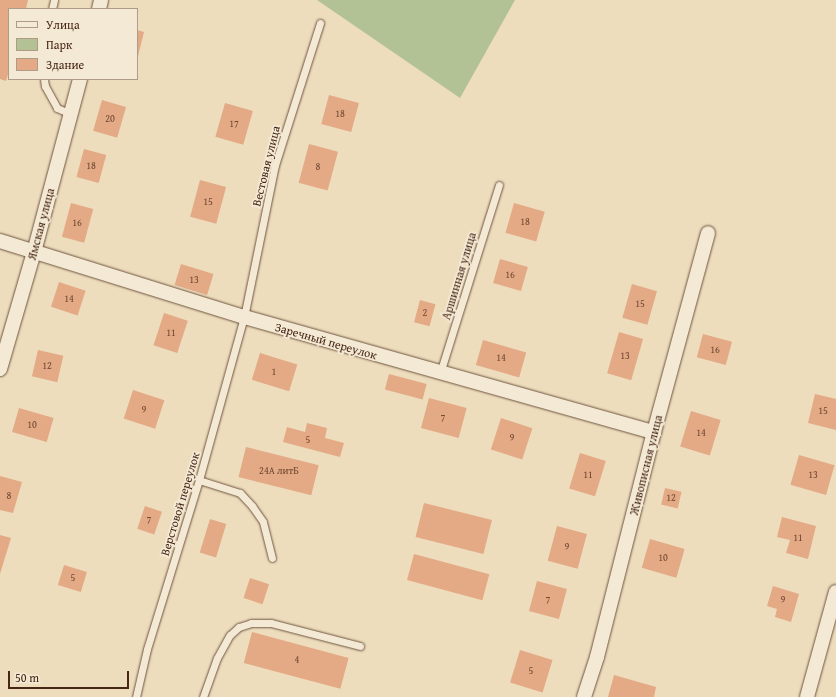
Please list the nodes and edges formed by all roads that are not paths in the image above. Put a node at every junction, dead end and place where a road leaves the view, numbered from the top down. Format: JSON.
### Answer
{"nodes":[{"id":1,"x":320,"y":23,"type":"dead end"},
{"id":2,"x":44,"y":80,"type":"edge"},
{"id":3,"x":80,"y":80,"type":"edge"},
{"id":4,"x":70,"y":114,"type":"junction"},
{"id":5,"x":499,"y":185,"type":"dead end"},
{"id":6,"x":708,"y":233,"type":"dead end"},
{"id":7,"x":0,"y":242,"type":"edge"},
{"id":8,"x":34,"y":252,"type":"junction"},
{"id":9,"x":244,"y":317,"type":"junction"},
{"id":10,"x":0,"y":369,"type":"edge"},
{"id":11,"x":440,"y":374,"type":"junction"},
{"id":12,"x":654,"y":432,"type":"junction"},
{"id":13,"x":199,"y":480,"type":"junction"},
{"id":14,"x":272,"y":558,"type":"dead end"},
{"id":15,"x":836,"y":592,"type":"edge"},
{"id":16,"x":360,"y":646,"type":"dead end"},
{"id":17,"x":136,"y":697,"type":"edge"},
{"id":18,"x":203,"y":697,"type":"edge"},
{"id":19,"x":584,"y":697,"type":"edge"},
{"id":20,"x":807,"y":697,"type":"edge"}],
"edges":[{"from":1,"to":9,"type":"lane","name":"Вестовая улица"},
{"from":2,"to":4,"type":"lane"},
{"from":3,"to":4,"type":"street","name":"Ямская улица"},
{"from":4,"to":8,"type":"street","name":"Ямская улица"},
{"from":5,"to":11,"type":"lane","name":"Аршинная улица"},
{"from":6,"to":12,"type":"street","name":"Живописная улица"},
{"from":7,"to":8,"type":"street","name":"Заречный переулок"},
{"from":8,"to":9,"type":"street","name":"Заречный переулок"},
{"from":8,"to":10,"type":"street","name":"Ямская улица"},
{"from":9,"to":11,"type":"street","name":"Заречный переулок"},
{"from":9,"to":13,"type":"lane","name":"Верстовой переулок"},
{"from":11,"to":12,"type":"street","name":"Заречный переулок"},
{"from":12,"to":19,"type":"street","name":"Живописная улица"},
{"from":13,"to":14,"type":"lane"},
{"from":13,"to":17,"type":"lane","name":"Верстовой переулок"},
{"from":15,"to":20,"type":"street"},
{"from":16,"to":18,"type":"lane"}]}
